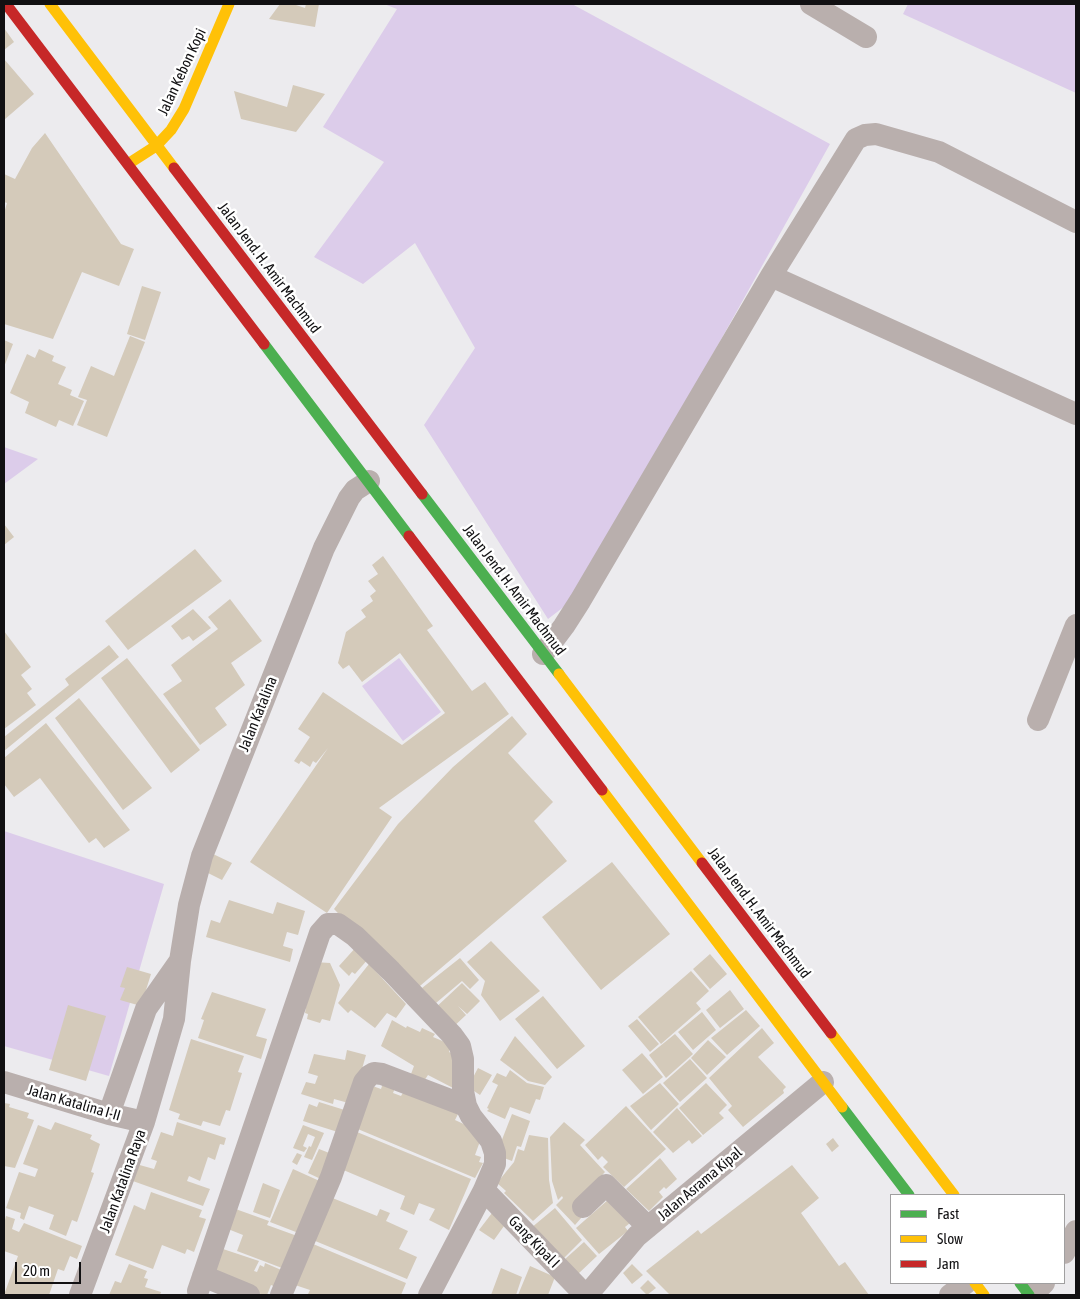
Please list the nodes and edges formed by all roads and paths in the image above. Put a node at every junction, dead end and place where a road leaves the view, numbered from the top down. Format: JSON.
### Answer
{"nodes":[{"id":1,"x":6,"y":4,"type":"edge"},
{"id":2,"x":50,"y":4,"type":"edge"},
{"id":3,"x":229,"y":4,"type":"edge"},
{"id":4,"x":811,"y":4,"type":"edge"},
{"id":5,"x":866,"y":37,"type":"dead end"},
{"id":6,"x":156,"y":146,"type":"junction"},
{"id":7,"x":128,"y":164,"type":"junction"},
{"id":8,"x":1076,"y":222,"type":"edge"},
{"id":9,"x":771,"y":276,"type":"junction"},
{"id":10,"x":1076,"y":414,"type":"edge"},
{"id":11,"x":369,"y":481,"type":"junction"},
{"id":12,"x":1076,"y":625,"type":"edge"},
{"id":13,"x":543,"y":654,"type":"junction"},
{"id":14,"x":1038,"y":720,"type":"dead end"},
{"id":15,"x":180,"y":961,"type":"junction"},
{"id":16,"x":4,"y":1082,"type":"edge"},
{"id":17,"x":823,"y":1082,"type":"junction"},
{"id":18,"x":466,"y":1106,"type":"junction"},
{"id":19,"x":110,"y":1114,"type":"junction"},
{"id":20,"x":144,"y":1122,"type":"junction"},
{"id":21,"x":484,"y":1190,"type":"junction"},
{"id":22,"x":908,"y":1194,"type":"edge"},
{"id":23,"x":953,"y":1194,"type":"edge"},
{"id":24,"x":583,"y":1207,"type":"dead end"},
{"id":25,"x":648,"y":1227,"type":"junction"},
{"id":26,"x":1076,"y":1231,"type":"edge"},
{"id":27,"x":1065,"y":1251,"type":"edge"},
{"id":28,"x":965,"y":1284,"type":"edge"},
{"id":29,"x":976,"y":1284,"type":"edge"},
{"id":30,"x":1021,"y":1284,"type":"edge"},
{"id":31,"x":1043,"y":1284,"type":"edge"},
{"id":32,"x":284,"y":1294,"type":"edge"},
{"id":33,"x":80,"y":1295,"type":"edge"},
{"id":34,"x":249,"y":1295,"type":"edge"},
{"id":35,"x":429,"y":1295,"type":"edge"},
{"id":36,"x":586,"y":1295,"type":"edge"},
{"id":37,"x":950,"y":1295,"type":"edge"},
{"id":38,"x":984,"y":1295,"type":"edge"},
{"id":39,"x":1031,"y":1295,"type":"edge"}],
"edges":[{"from":1,"to":7,"type":"main road"},
{"from":2,"to":6,"type":"main road","name":"Jalan Jend. H. Amir Machmud"},
{"from":3,"to":6,"type":"main road","name":"Jalan Kebon Kopi"},
{"from":4,"to":5,"type":"street"},
{"from":6,"to":7,"type":"main road","name":"Jalan Kebon Kopi"},
{"from":6,"to":13,"type":"main road","name":"Jalan Jend. H. Amir Machmud"},
{"from":7,"to":11,"type":"main road"},
{"from":8,"to":9,"type":"street"},
{"from":9,"to":10,"type":"street"},
{"from":9,"to":13,"type":"street"},
{"from":11,"to":15,"type":"street","name":"Jalan Katalina"},
{"from":11,"to":17,"type":"main road"},
{"from":12,"to":14,"type":"street"},
{"from":13,"to":23,"type":"main road","name":"Jalan Jend. H. Amir Machmud"},
{"from":15,"to":19,"type":"street","name":"Jalan Katalina"},
{"from":15,"to":20,"type":"street","name":"Jalan Katalina"},
{"from":16,"to":19,"type":"street","name":"Jalan Katalina I-II"},
{"from":17,"to":22,"type":"main road"},
{"from":17,"to":25,"type":"street","name":"Jalan Asrama Kipal"},
{"from":18,"to":21,"type":"street"},
{"from":18,"to":32,"type":"street"},
{"from":18,"to":34,"type":"street"},
{"from":19,"to":20,"type":"street","name":"Jalan Katalina I-II"},
{"from":20,"to":33,"type":"street","name":"Jalan Katalina Raya"},
{"from":21,"to":35,"type":"street"},
{"from":21,"to":36,"type":"street","name":"Gang Kipal I"},
{"from":24,"to":25,"type":"street"},
{"from":25,"to":36,"type":"street","name":"Jalan Asrama Kipal"},
{"from":26,"to":27,"type":"street"},
{"from":28,"to":37,"type":"street"},
{"from":29,"to":38,"type":"main road"},
{"from":30,"to":39,"type":"main road"},
{"from":31,"to":39,"type":"street"}]}
